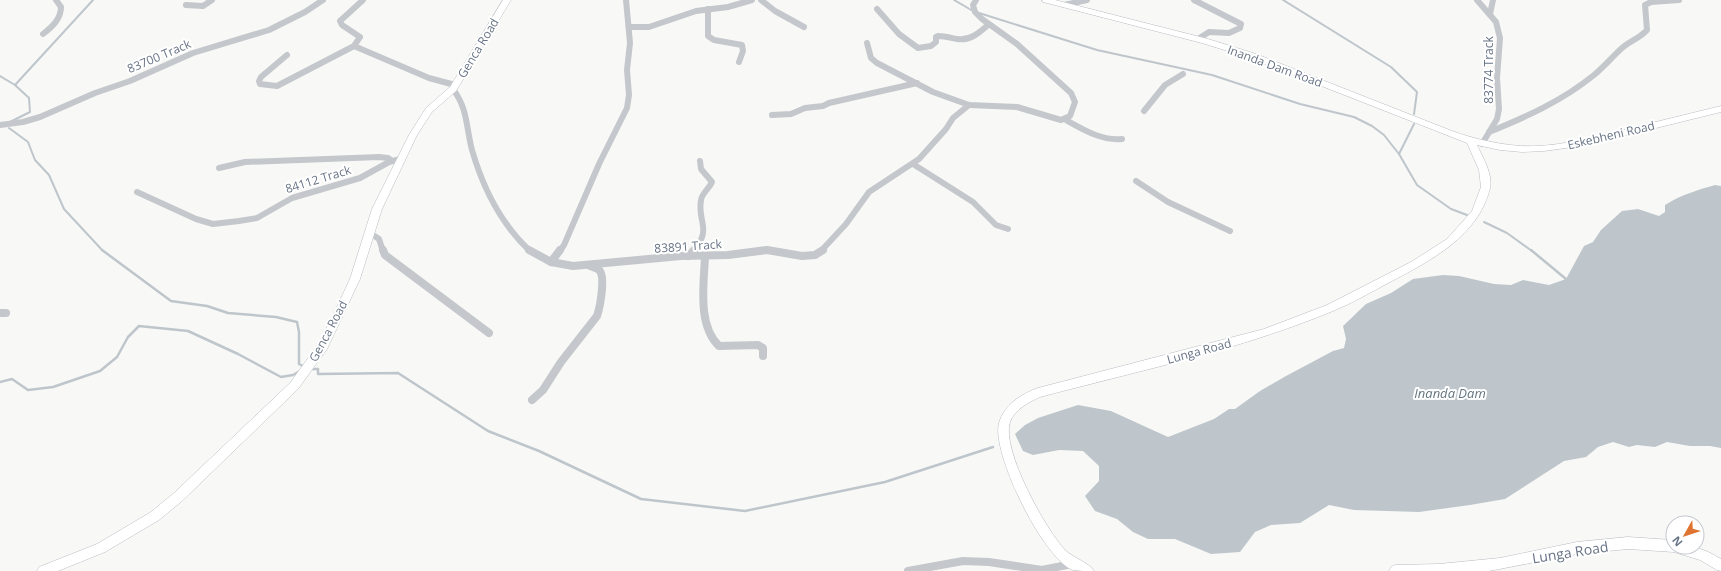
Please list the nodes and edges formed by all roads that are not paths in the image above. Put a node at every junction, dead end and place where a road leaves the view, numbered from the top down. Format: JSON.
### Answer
{"nodes":[{"id":1,"x":56,"y":0,"type":"edge"},
{"id":2,"x":212,"y":0,"type":"edge"},
{"id":3,"x":323,"y":0,"type":"edge"},
{"id":4,"x":363,"y":0,"type":"edge"},
{"id":5,"x":507,"y":0,"type":"edge"},
{"id":6,"x":626,"y":0,"type":"edge"},
{"id":7,"x":752,"y":0,"type":"edge"},
{"id":8,"x":761,"y":0,"type":"edge"},
{"id":9,"x":976,"y":0,"type":"edge"},
{"id":10,"x":1046,"y":0,"type":"edge"},
{"id":11,"x":1087,"y":0,"type":"edge"},
{"id":12,"x":1194,"y":0,"type":"edge"},
{"id":13,"x":1477,"y":0,"type":"edge"},
{"id":14,"x":1494,"y":0,"type":"edge"},
{"id":15,"x":1679,"y":0,"type":"edge"},
{"id":16,"x":186,"y":5,"type":"dead end"},
{"id":17,"x":1064,"y":5,"type":"junction"},
{"id":18,"x":708,"y":9,"type":"junction"},
{"id":19,"x":877,"y":9,"type":"dead end"},
{"id":20,"x":1490,"y":14,"type":"junction"},
{"id":21,"x":988,"y":25,"type":"junction"},
{"id":22,"x":629,"y":27,"type":"junction"},
{"id":23,"x":804,"y":27,"type":"dead end"},
{"id":24,"x":43,"y":34,"type":"dead end"},
{"id":25,"x":1198,"y":39,"type":"junction"},
{"id":26,"x":867,"y":43,"type":"dead end"},
{"id":27,"x":354,"y":46,"type":"junction"},
{"id":28,"x":287,"y":55,"type":"dead end"},
{"id":29,"x":738,"y":62,"type":"dead end"},
{"id":30,"x":1183,"y":74,"type":"dead end"},
{"id":31,"x":917,"y":83,"type":"junction"},
{"id":32,"x":454,"y":87,"type":"junction"},
{"id":33,"x":969,"y":105,"type":"junction"},
{"id":34,"x":1721,"y":109,"type":"edge"},
{"id":35,"x":1144,"y":111,"type":"dead end"},
{"id":36,"x":772,"y":115,"type":"dead end"},
{"id":37,"x":1064,"y":119,"type":"junction"},
{"id":38,"x":0,"y":125,"type":"edge"},
{"id":39,"x":1489,"y":132,"type":"junction"},
{"id":40,"x":1122,"y":139,"type":"dead end"},
{"id":41,"x":1471,"y":141,"type":"junction"},
{"id":42,"x":1482,"y":144,"type":"junction"},
{"id":43,"x":1500,"y":147,"type":"joint"},
{"id":44,"x":396,"y":160,"type":"junction"},
{"id":45,"x":700,"y":161,"type":"dead end"},
{"id":46,"x":913,"y":164,"type":"junction"},
{"id":47,"x":219,"y":168,"type":"dead end"},
{"id":48,"x":1136,"y":181,"type":"dead end"},
{"id":49,"x":137,"y":192,"type":"dead end"},
{"id":50,"x":1008,"y":229,"type":"dead end"},
{"id":51,"x":1230,"y":231,"type":"dead end"},
{"id":52,"x":370,"y":233,"type":"junction"},
{"id":53,"x":688,"y":256,"type":"junction"},
{"id":54,"x":705,"y":256,"type":"junction"},
{"id":55,"x":551,"y":262,"type":"junction"},
{"id":56,"x":583,"y":265,"type":"junction"},
{"id":57,"x":489,"y":333,"type":"dead end"},
{"id":58,"x":763,"y":356,"type":"dead end"},
{"id":59,"x":532,"y":400,"type":"dead end"},
{"id":60,"x":1665,"y":545,"type":"edge"},
{"id":61,"x":1703,"y":555,"type":"edge"},
{"id":62,"x":1072,"y":564,"type":"junction"},
{"id":63,"x":1721,"y":566,"type":"edge"},
{"id":64,"x":45,"y":571,"type":"edge"},
{"id":65,"x":908,"y":571,"type":"edge"},
{"id":66,"x":1088,"y":571,"type":"edge"},
{"id":67,"x":1395,"y":571,"type":"edge"}],
"edges":[{"from":1,"to":24,"type":"street"},
{"from":2,"to":16,"type":"street"},
{"from":3,"to":38,"type":"street","name":"83700 Track"},
{"from":4,"to":27,"type":"street"},
{"from":5,"to":32,"type":"street","name":"Genca Road"},
{"from":6,"to":22,"type":"street"},
{"from":7,"to":18,"type":"street"},
{"from":8,"to":23,"type":"street"},
{"from":9,"to":21,"type":"street"},
{"from":10,"to":17,"type":"street","name":"Inanda Dam Road"},
{"from":11,"to":17,"type":"street"},
{"from":12,"to":25,"type":"street"},
{"from":13,"to":20,"type":"street","name":"83774 Track"},
{"from":14,"to":20,"type":"street"},
{"from":15,"to":39,"type":"street"},
{"from":17,"to":25,"type":"street","name":"Inanda Dam Road"},
{"from":18,"to":22,"type":"street"},
{"from":18,"to":29,"type":"street"},
{"from":19,"to":21,"type":"street"},
{"from":20,"to":39,"type":"street","name":"83774 Track"},
{"from":21,"to":37,"type":"street"},
{"from":22,"to":55,"type":"street"},
{"from":25,"to":41,"type":"street","name":"Inanda Dam Road"},
{"from":26,"to":31,"type":"street"},
{"from":27,"to":28,"type":"street"},
{"from":27,"to":32,"type":"street"},
{"from":30,"to":35,"type":"street"},
{"from":31,"to":33,"type":"street"},
{"from":31,"to":36,"type":"street"},
{"from":32,"to":44,"type":"street","name":"Genca Road"},
{"from":32,"to":55,"type":"street","name":"83891 Track"},
{"from":33,"to":37,"type":"street"},
{"from":33,"to":46,"type":"street","name":"83891 Track"},
{"from":34,"to":43,"type":"street","name":"Eskebheni Road"},
{"from":37,"to":40,"type":"street"},
{"from":39,"to":42,"type":"street","name":"83774 Track"},
{"from":41,"to":42,"type":"street","name":"Inanda Dam Road"},
{"from":41,"to":62,"type":"street","name":"Lunga Road"},
{"from":42,"to":43,"type":"street","name":"Inanda Dam Road"},
{"from":44,"to":47,"type":"street"},
{"from":44,"to":49,"type":"street","name":"84112 Track"},
{"from":44,"to":52,"type":"street","name":"Genca Road"},
{"from":45,"to":53,"type":"street"},
{"from":46,"to":50,"type":"street"},
{"from":46,"to":54,"type":"street","name":"83891 Track"},
{"from":48,"to":51,"type":"street"},
{"from":52,"to":57,"type":"street"},
{"from":52,"to":64,"type":"street","name":"Genca Road"},
{"from":53,"to":54,"type":"street","name":"83891 Track"},
{"from":53,"to":56,"type":"street","name":"83891 Track"},
{"from":54,"to":58,"type":"street"},
{"from":55,"to":56,"type":"street","name":"83891 Track"},
{"from":56,"to":59,"type":"street"},
{"from":60,"to":67,"type":"street","name":"Lunga Road"},
{"from":61,"to":63,"type":"street"},
{"from":62,"to":65,"type":"street"},
{"from":62,"to":66,"type":"street","name":"Lunga Road"}]}
